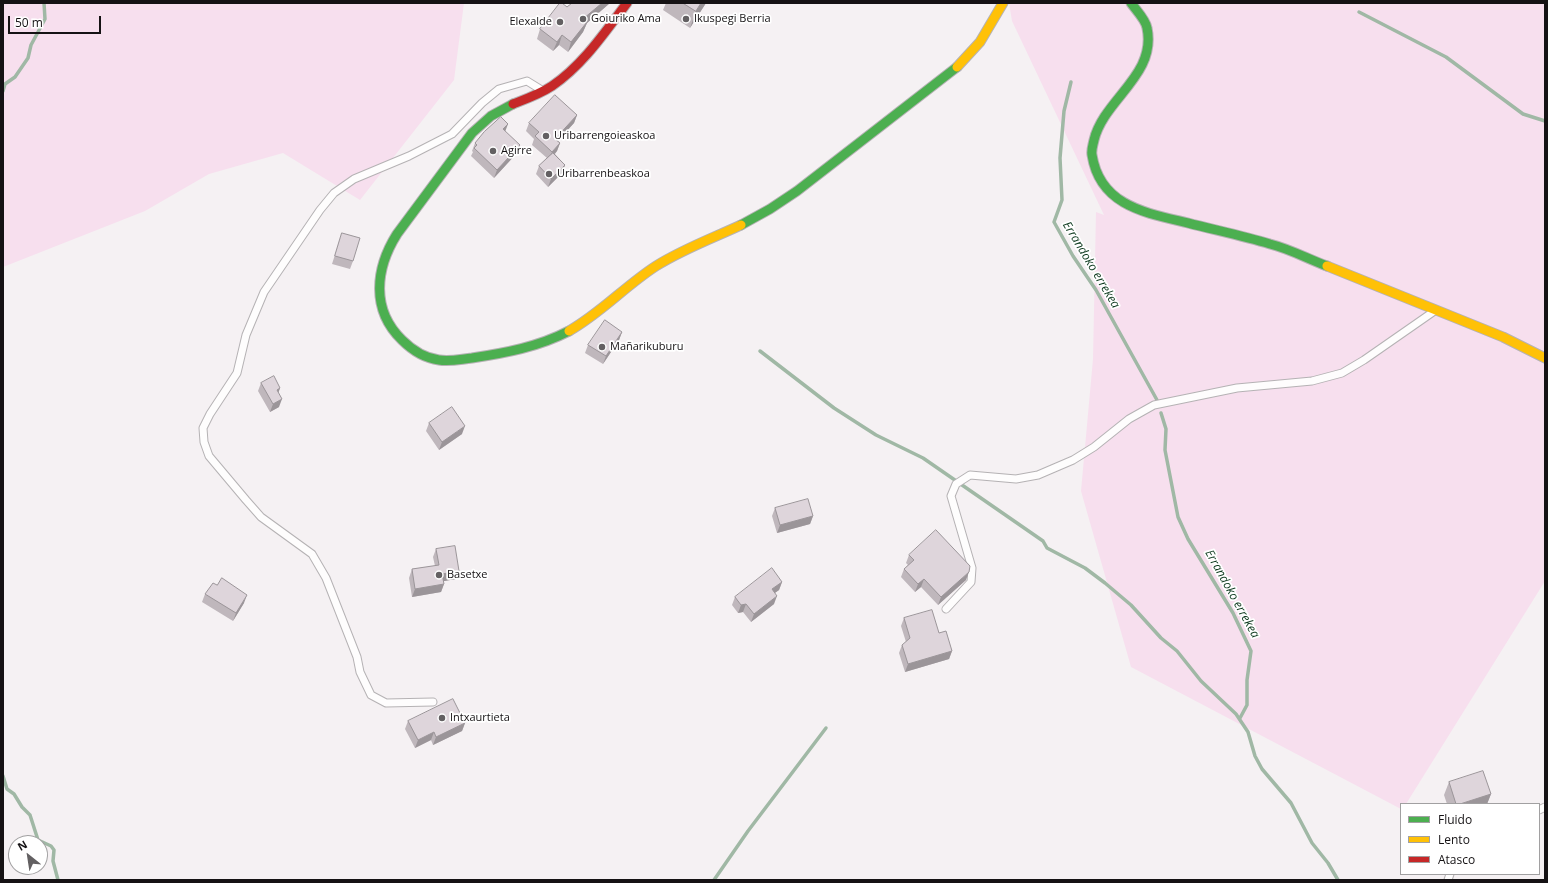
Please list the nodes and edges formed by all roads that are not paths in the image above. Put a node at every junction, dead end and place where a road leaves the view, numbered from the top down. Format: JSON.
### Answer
{"nodes":[{"id":1,"x":627,"y":3,"type":"edge"},
{"id":2,"x":1003,"y":3,"type":"edge"},
{"id":3,"x":1131,"y":3,"type":"edge"},
{"id":4,"x":543,"y":92,"type":"junction"},
{"id":5,"x":1435,"y":311,"type":"junction"},
{"id":6,"x":1545,"y":358,"type":"edge"},
{"id":7,"x":946,"y":609,"type":"dead end"},
{"id":8,"x":433,"y":702,"type":"dead end"}],
"edges":[{"from":1,"to":4,"type":"street"},
{"from":2,"to":4,"type":"street"},
{"from":3,"to":5,"type":"street"},
{"from":4,"to":8,"type":"lane"},
{"from":5,"to":6,"type":"street"},
{"from":5,"to":7,"type":"lane"}]}
